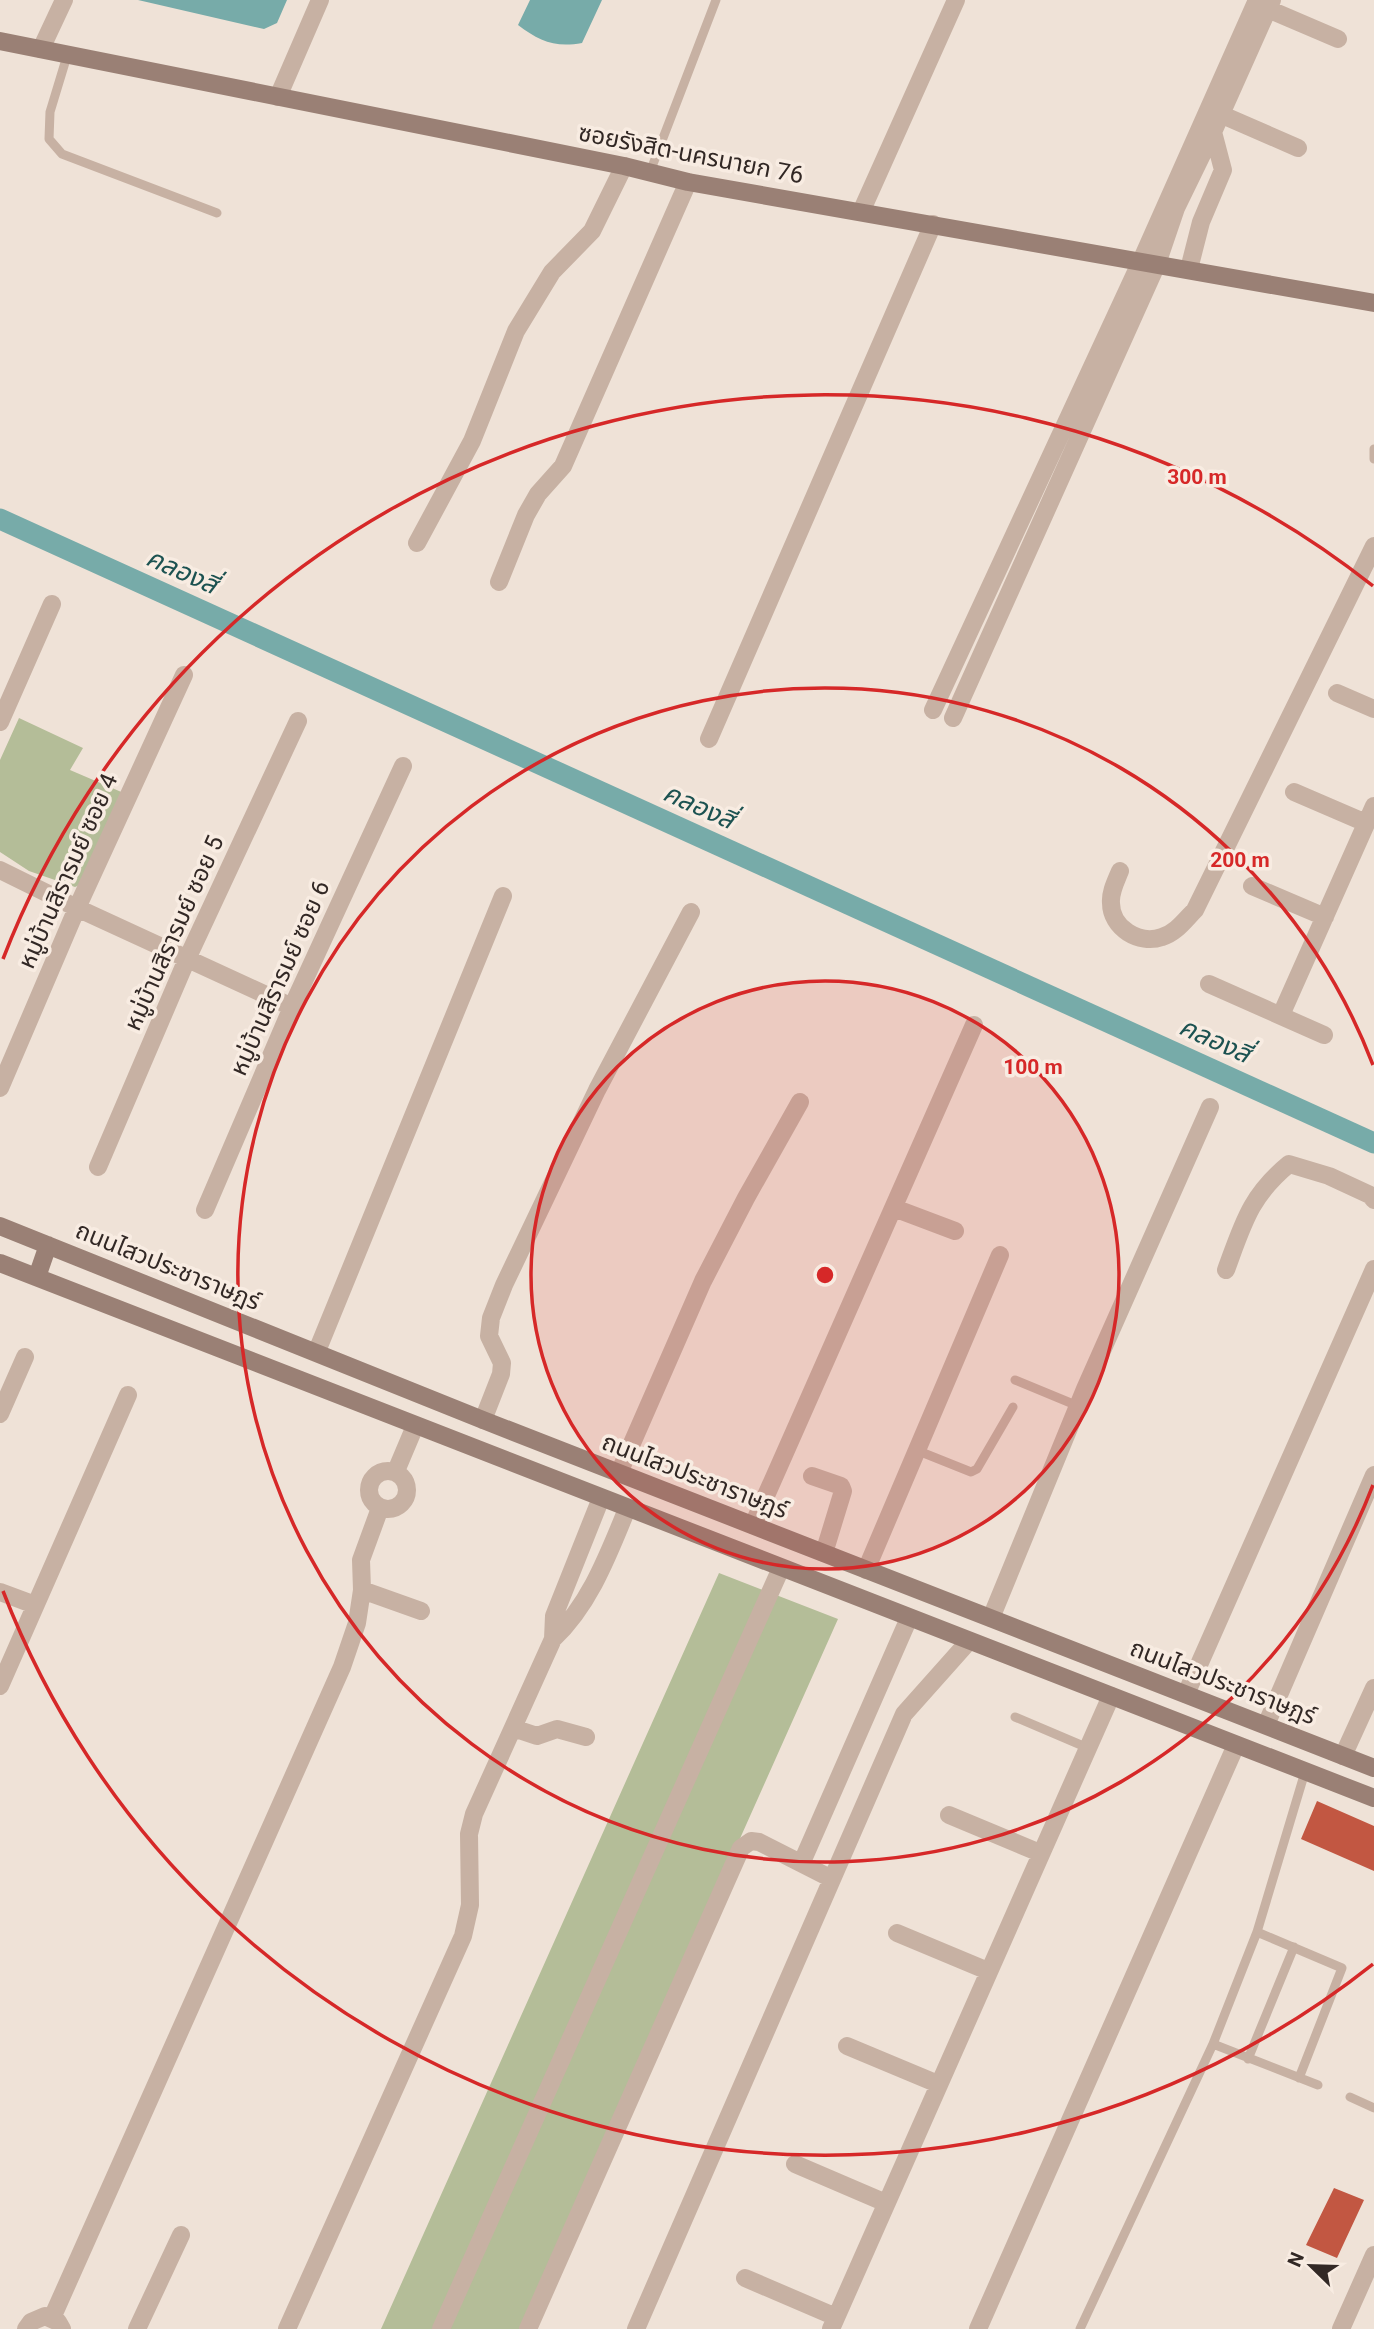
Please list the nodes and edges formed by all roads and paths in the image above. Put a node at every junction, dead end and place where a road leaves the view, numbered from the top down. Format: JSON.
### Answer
{"nodes":[{"id":1,"x":64,"y":0,"type":"edge"},
{"id":2,"x":320,"y":0,"type":"edge"},
{"id":3,"x":716,"y":0,"type":"edge"},
{"id":4,"x":956,"y":0,"type":"edge"},
{"id":5,"x":1266,"y":3,"type":"edge"},
{"id":6,"x":1338,"y":39,"type":"dead end"},
{"id":7,"x":0,"y":41,"type":"edge"},
{"id":8,"x":41,"y":48,"type":"junction"},
{"id":9,"x":67,"y":56,"type":"junction"},
{"id":10,"x":278,"y":97,"type":"junction"},
{"id":11,"x":1220,"y":114,"type":"junction"},
{"id":12,"x":1213,"y":132,"type":"junction"},
{"id":13,"x":1298,"y":148,"type":"dead end"},
{"id":14,"x":624,"y":166,"type":"junction"},
{"id":15,"x":650,"y":172,"type":"junction"},
{"id":16,"x":688,"y":182,"type":"junction"},
{"id":17,"x":861,"y":212,"type":"junction"},
{"id":18,"x":217,"y":213,"type":"dead end"},
{"id":19,"x":933,"y":224,"type":"junction"},
{"id":20,"x":1149,"y":262,"type":"junction"},
{"id":21,"x":1189,"y":269,"type":"junction"},
{"id":22,"x":1374,"y":303,"type":"edge"},
{"id":23,"x":1374,"y":449,"type":"edge"},
{"id":24,"x":1374,"y":459,"type":"edge"},
{"id":25,"x":417,"y":542,"type":"dead end"},
{"id":26,"x":1374,"y":546,"type":"edge"},
{"id":27,"x":499,"y":582,"type":"dead end"},
{"id":28,"x":52,"y":604,"type":"dead end"},
{"id":29,"x":184,"y":675,"type":"dead end"},
{"id":30,"x":1338,"y":693,"type":"dead end"},
{"id":31,"x":1374,"y":709,"type":"edge"},
{"id":32,"x":933,"y":710,"type":"dead end"},
{"id":33,"x":953,"y":718,"type":"dead end"},
{"id":34,"x":298,"y":721,"type":"dead end"},
{"id":35,"x":0,"y":722,"type":"edge"},
{"id":36,"x":709,"y":739,"type":"dead end"},
{"id":37,"x":404,"y":766,"type":"dead end"},
{"id":38,"x":1294,"y":792,"type":"dead end"},
{"id":39,"x":1374,"y":806,"type":"edge"},
{"id":40,"x":1366,"y":823,"type":"junction"},
{"id":41,"x":0,"y":870,"type":"edge"},
{"id":42,"x":1120,"y":871,"type":"dead end"},
{"id":43,"x":1252,"y":886,"type":"dead end"},
{"id":44,"x":503,"y":895,"type":"dead end"},
{"id":45,"x":77,"y":908,"type":"junction"},
{"id":46,"x":691,"y":912,"type":"dead end"},
{"id":47,"x":1325,"y":917,"type":"junction"},
{"id":48,"x":187,"y":959,"type":"junction"},
{"id":49,"x":1209,"y":984,"type":"dead end"},
{"id":50,"x":292,"y":1007,"type":"junction"},
{"id":51,"x":1281,"y":1015,"type":"junction"},
{"id":52,"x":974,"y":1025,"type":"dead end"},
{"id":53,"x":1324,"y":1035,"type":"dead end"},
{"id":54,"x":0,"y":1088,"type":"edge"},
{"id":55,"x":800,"y":1102,"type":"dead end"},
{"id":56,"x":1210,"y":1107,"type":"dead end"},
{"id":57,"x":98,"y":1167,"type":"dead end"},
{"id":58,"x":1374,"y":1199,"type":"edge"},
{"id":59,"x":894,"y":1208,"type":"junction"},
{"id":60,"x":205,"y":1210,"type":"dead end"},
{"id":61,"x":0,"y":1226,"type":"edge"},
{"id":62,"x":956,"y":1231,"type":"dead end"},
{"id":63,"x":48,"y":1245,"type":"junction"},
{"id":64,"x":1000,"y":1255,"type":"dead end"},
{"id":65,"x":0,"y":1263,"type":"edge"},
{"id":66,"x":1374,"y":1269,"type":"edge"},
{"id":67,"x":1226,"y":1270,"type":"dead end"},
{"id":68,"x":37,"y":1277,"type":"junction"},
{"id":69,"x":317,"y":1352,"type":"junction"},
{"id":70,"x":25,"y":1357,"type":"dead end"},
{"id":71,"x":1015,"y":1380,"type":"dead end"},
{"id":72,"x":128,"y":1395,"type":"dead end"},
{"id":73,"x":1078,"y":1406,"type":"junction"},
{"id":74,"x":1013,"y":1407,"type":"dead end"},
{"id":75,"x":0,"y":1413,"type":"edge"},
{"id":76,"x":483,"y":1420,"type":"junction"},
{"id":77,"x":415,"y":1426,"type":"junction"},
{"id":78,"x":916,"y":1450,"type":"junction"},
{"id":79,"x":396,"y":1471,"type":"junction"},
{"id":80,"x":619,"y":1473,"type":"junction"},
{"id":81,"x":1374,"y":1475,"type":"edge"},
{"id":82,"x":812,"y":1476,"type":"dead end"},
{"id":83,"x":601,"y":1498,"type":"junction"},
{"id":84,"x":380,"y":1508,"type":"junction"},
{"id":85,"x":627,"y":1509,"type":"junction"},
{"id":86,"x":753,"y":1525,"type":"junction"},
{"id":87,"x":824,"y":1553,"type":"junction"},
{"id":88,"x":781,"y":1568,"type":"junction"},
{"id":89,"x":866,"y":1570,"type":"junction"},
{"id":90,"x":362,"y":1590,"type":"junction"},
{"id":91,"x":0,"y":1592,"type":"edge"},
{"id":92,"x":35,"y":1605,"type":"junction"},
{"id":93,"x":421,"y":1611,"type":"dead end"},
{"id":94,"x":909,"y":1618,"type":"junction"},
{"id":95,"x":991,"y":1618,"type":"junction"},
{"id":96,"x":554,"y":1639,"type":"junction"},
{"id":97,"x":969,"y":1641,"type":"junction"},
{"id":98,"x":0,"y":1686,"type":"edge"},
{"id":99,"x":1374,"y":1688,"type":"edge"},
{"id":100,"x":1186,"y":1694,"type":"junction"},
{"id":101,"x":1111,"y":1696,"type":"junction"},
{"id":102,"x":1014,"y":1717,"type":"dead end"},
{"id":103,"x":1266,"y":1725,"type":"junction"},
{"id":104,"x":513,"y":1728,"type":"junction"},
{"id":105,"x":586,"y":1737,"type":"dead end"},
{"id":106,"x":1236,"y":1745,"type":"junction"},
{"id":107,"x":1088,"y":1748,"type":"junction"},
{"id":108,"x":1343,"y":1756,"type":"junction"},
{"id":109,"x":847,"y":1758,"type":"junction"},
{"id":110,"x":1374,"y":1768,"type":"edge"},
{"id":111,"x":1305,"y":1772,"type":"junction"},
{"id":112,"x":876,"y":1773,"type":"junction"},
{"id":113,"x":1374,"y":1798,"type":"edge"},
{"id":114,"x":949,"y":1815,"type":"dead end"},
{"id":115,"x":1040,"y":1853,"type":"junction"},
{"id":116,"x":802,"y":1862,"type":"junction"},
{"id":117,"x":832,"y":1879,"type":"junction"},
{"id":118,"x":1257,"y":1932,"type":"junction"},
{"id":119,"x":897,"y":1933,"type":"dead end"},
{"id":120,"x":1294,"y":1947,"type":"junction"},
{"id":121,"x":988,"y":1972,"type":"junction"},
{"id":122,"x":1213,"y":2044,"type":"junction"},
{"id":123,"x":847,"y":2046,"type":"dead end"},
{"id":124,"x":1248,"y":2059,"type":"junction"},
{"id":125,"x":1299,"y":2078,"type":"junction"},
{"id":126,"x":938,"y":2084,"type":"junction"},
{"id":127,"x":1318,"y":2085,"type":"dead end"},
{"id":128,"x":1350,"y":2097,"type":"dead end"},
{"id":129,"x":1374,"y":2108,"type":"edge"},
{"id":130,"x":795,"y":2164,"type":"dead end"},
{"id":131,"x":886,"y":2203,"type":"junction"},
{"id":132,"x":181,"y":2235,"type":"dead end"},
{"id":133,"x":1374,"y":2255,"type":"edge"},
{"id":134,"x":745,"y":2278,"type":"dead end"},
{"id":135,"x":833,"y":2323,"type":"edge"},
{"id":136,"x":57,"y":2324,"type":"edge"},
{"id":137,"x":26,"y":2329,"type":"edge"},
{"id":138,"x":137,"y":2329,"type":"edge"},
{"id":139,"x":287,"y":2329,"type":"edge"},
{"id":140,"x":441,"y":2329,"type":"edge"},
{"id":141,"x":527,"y":2329,"type":"edge"},
{"id":142,"x":636,"y":2329,"type":"edge"},
{"id":143,"x":978,"y":2329,"type":"edge"},
{"id":144,"x":1080,"y":2329,"type":"edge"},
{"id":145,"x":1341,"y":2329,"type":"edge"}],
"edges":[{"from":1,"to":8,"type":"street"},
{"from":2,"to":10,"type":"street"},
{"from":3,"to":15,"type":"lane"},
{"from":4,"to":17,"type":"street"},
{"from":5,"to":6,"type":"street"},
{"from":5,"to":11,"type":"street"},
{"from":5,"to":20,"type":"street"},
{"from":7,"to":8,"type":"main road","name":"ซอยรังสิต-นครนายก 76"},
{"from":8,"to":9,"type":"main road","name":"ซอยรังสิต-นครนายก 76"},
{"from":9,"to":10,"type":"main road","name":"ซอยรังสิต-นครนายก 76"},
{"from":9,"to":18,"type":"lane"},
{"from":10,"to":14,"type":"main road","name":"ซอยรังสิต-นครนายก 76"},
{"from":11,"to":12,"type":"street"},
{"from":11,"to":13,"type":"street"},
{"from":12,"to":20,"type":"street"},
{"from":12,"to":21,"type":"street"},
{"from":14,"to":15,"type":"main road","name":"ซอยรังสิต-นครนายก 76"},
{"from":14,"to":25,"type":"street"},
{"from":15,"to":16,"type":"main road","name":"ซอยรังสิต-นครนายก 76"},
{"from":16,"to":17,"type":"main road","name":"ซอยรังสิต-นครนายก 76"},
{"from":16,"to":27,"type":"street"},
{"from":17,"to":19,"type":"main road","name":"ซอยรังสิต-นครนายก 76"},
{"from":19,"to":20,"type":"main road","name":"ซอยรังสิต-นครนายก 76"},
{"from":19,"to":36,"type":"street"},
{"from":20,"to":21,"type":"main road","name":"ซอยรังสิต-นครนายก 76"},
{"from":20,"to":32,"type":"street"},
{"from":20,"to":33,"type":"street"},
{"from":21,"to":22,"type":"main road","name":"ซอยรังสิต-นครนายก 76"},
{"from":23,"to":24,"type":"lane"},
{"from":26,"to":42,"type":"street"},
{"from":28,"to":35,"type":"street"},
{"from":29,"to":45,"type":"street","name":"หมู่บ้านสิรารมย์ ซอย 4"},
{"from":30,"to":31,"type":"street"},
{"from":34,"to":48,"type":"street","name":"หมู่บ้านสิรารมย์ ซอย 5"},
{"from":37,"to":50,"type":"street","name":"หมู่บ้านสิรารมย์ ซอย 6"},
{"from":38,"to":40,"type":"street"},
{"from":39,"to":40,"type":"street"},
{"from":40,"to":47,"type":"street"},
{"from":41,"to":45,"type":"street"},
{"from":43,"to":47,"type":"street"},
{"from":44,"to":69,"type":"street"},
{"from":45,"to":48,"type":"street"},
{"from":45,"to":54,"type":"street","name":"หมู่บ้านสิรารมย์ ซอย 4"},
{"from":46,"to":76,"type":"street"},
{"from":47,"to":51,"type":"street"},
{"from":48,"to":50,"type":"street"},
{"from":48,"to":57,"type":"street","name":"หมู่บ้านสิรารมย์ ซอย 5"},
{"from":49,"to":51,"type":"street"},
{"from":50,"to":60,"type":"street","name":"หมู่บ้านสิรารมย์ ซอย 6"},
{"from":51,"to":53,"type":"street"},
{"from":52,"to":59,"type":"street"},
{"from":55,"to":80,"type":"street"},
{"from":56,"to":73,"type":"street"},
{"from":58,"to":67,"type":"street"},
{"from":59,"to":62,"type":"street"},
{"from":59,"to":86,"type":"street"},
{"from":61,"to":63,"type":"main road","name":"ถนนไสวประชาราษฎร์"},
{"from":63,"to":68,"type":"main road"},
{"from":63,"to":69,"type":"main road","name":"ถนนไสวประชาราษฎร์"},
{"from":64,"to":78,"type":"street"},
{"from":65,"to":68,"type":"main road"},
{"from":66,"to":100,"type":"street"},
{"from":68,"to":77,"type":"main road"},
{"from":69,"to":76,"type":"main road","name":"ถนนไสวประชาราษฎร์"},
{"from":70,"to":75,"type":"street"},
{"from":71,"to":73,"type":"lane"},
{"from":72,"to":92,"type":"street"},
{"from":73,"to":95,"type":"street"},
{"from":74,"to":78,"type":"lane"},
{"from":76,"to":80,"type":"main road","name":"ถนนไสวประชาราษฎร์"},
{"from":77,"to":79,"type":"street"},
{"from":77,"to":83,"type":"main road"},
{"from":78,"to":89,"type":"street"},
{"from":79,"to":84,"type":"street"},
{"from":79,"to":84,"type":"street"},
{"from":80,"to":86,"type":"main road","name":"ถนนไสวประชาราษฎร์"},
{"from":81,"to":103,"type":"street"},
{"from":82,"to":87,"type":"street"},
{"from":83,"to":85,"type":"main road"},
{"from":83,"to":96,"type":"street"},
{"from":84,"to":90,"type":"street"},
{"from":85,"to":88,"type":"main road"},
{"from":85,"to":96,"type":"street"},
{"from":86,"to":87,"type":"main road","name":"ถนนไสวประชาราษฎร์"},
{"from":87,"to":89,"type":"main road","name":"ถนนไสวประชาราษฎร์"},
{"from":88,"to":94,"type":"main road"},
{"from":88,"to":140,"type":"street"},
{"from":89,"to":95,"type":"main road","name":"ถนนไสวประชาราษฎร์"},
{"from":90,"to":93,"type":"street"},
{"from":90,"to":136,"type":"street"},
{"from":91,"to":92,"type":"street"},
{"from":92,"to":98,"type":"street"},
{"from":94,"to":97,"type":"main road"},
{"from":94,"to":109,"type":"street"},
{"from":95,"to":100,"type":"main road","name":"ถนนไสวประชาราษฎร์"},
{"from":96,"to":104,"type":"street"},
{"from":97,"to":101,"type":"main road"},
{"from":97,"to":112,"type":"street"},
{"from":99,"to":108,"type":"street"},
{"from":100,"to":103,"type":"main road","name":"ถนนไสวประชาราษฎร์"},
{"from":101,"to":106,"type":"main road"},
{"from":101,"to":107,"type":"street"},
{"from":102,"to":107,"type":"lane"},
{"from":103,"to":108,"type":"main road","name":"ถนนไสวประชาราษฎร์"},
{"from":104,"to":105,"type":"street"},
{"from":104,"to":139,"type":"street"},
{"from":106,"to":111,"type":"main road"},
{"from":106,"to":143,"type":"street"},
{"from":107,"to":115,"type":"street"},
{"from":108,"to":110,"type":"main road","name":"ถนนไสวประชาราษฎร์"},
{"from":109,"to":112,"type":"street"},
{"from":109,"to":116,"type":"street"},
{"from":111,"to":113,"type":"main road"},
{"from":111,"to":118,"type":"lane"},
{"from":112,"to":117,"type":"street"},
{"from":114,"to":115,"type":"street"},
{"from":115,"to":121,"type":"street"},
{"from":116,"to":117,"type":"street"},
{"from":116,"to":141,"type":"street"},
{"from":117,"to":142,"type":"street"},
{"from":118,"to":120,"type":"lane"},
{"from":118,"to":122,"type":"lane"},
{"from":119,"to":121,"type":"street"},
{"from":120,"to":124,"type":"lane"},
{"from":120,"to":125,"type":"lane"},
{"from":121,"to":126,"type":"street"},
{"from":122,"to":124,"type":"lane"},
{"from":122,"to":144,"type":"lane"},
{"from":123,"to":126,"type":"street"},
{"from":124,"to":125,"type":"lane"},
{"from":125,"to":127,"type":"lane"},
{"from":126,"to":131,"type":"street"},
{"from":128,"to":129,"type":"lane"},
{"from":130,"to":131,"type":"street"},
{"from":131,"to":135,"type":"street"},
{"from":132,"to":138,"type":"street"},
{"from":133,"to":145,"type":"street"},
{"from":134,"to":135,"type":"street"},
{"from":136,"to":137,"type":"street"}]}
